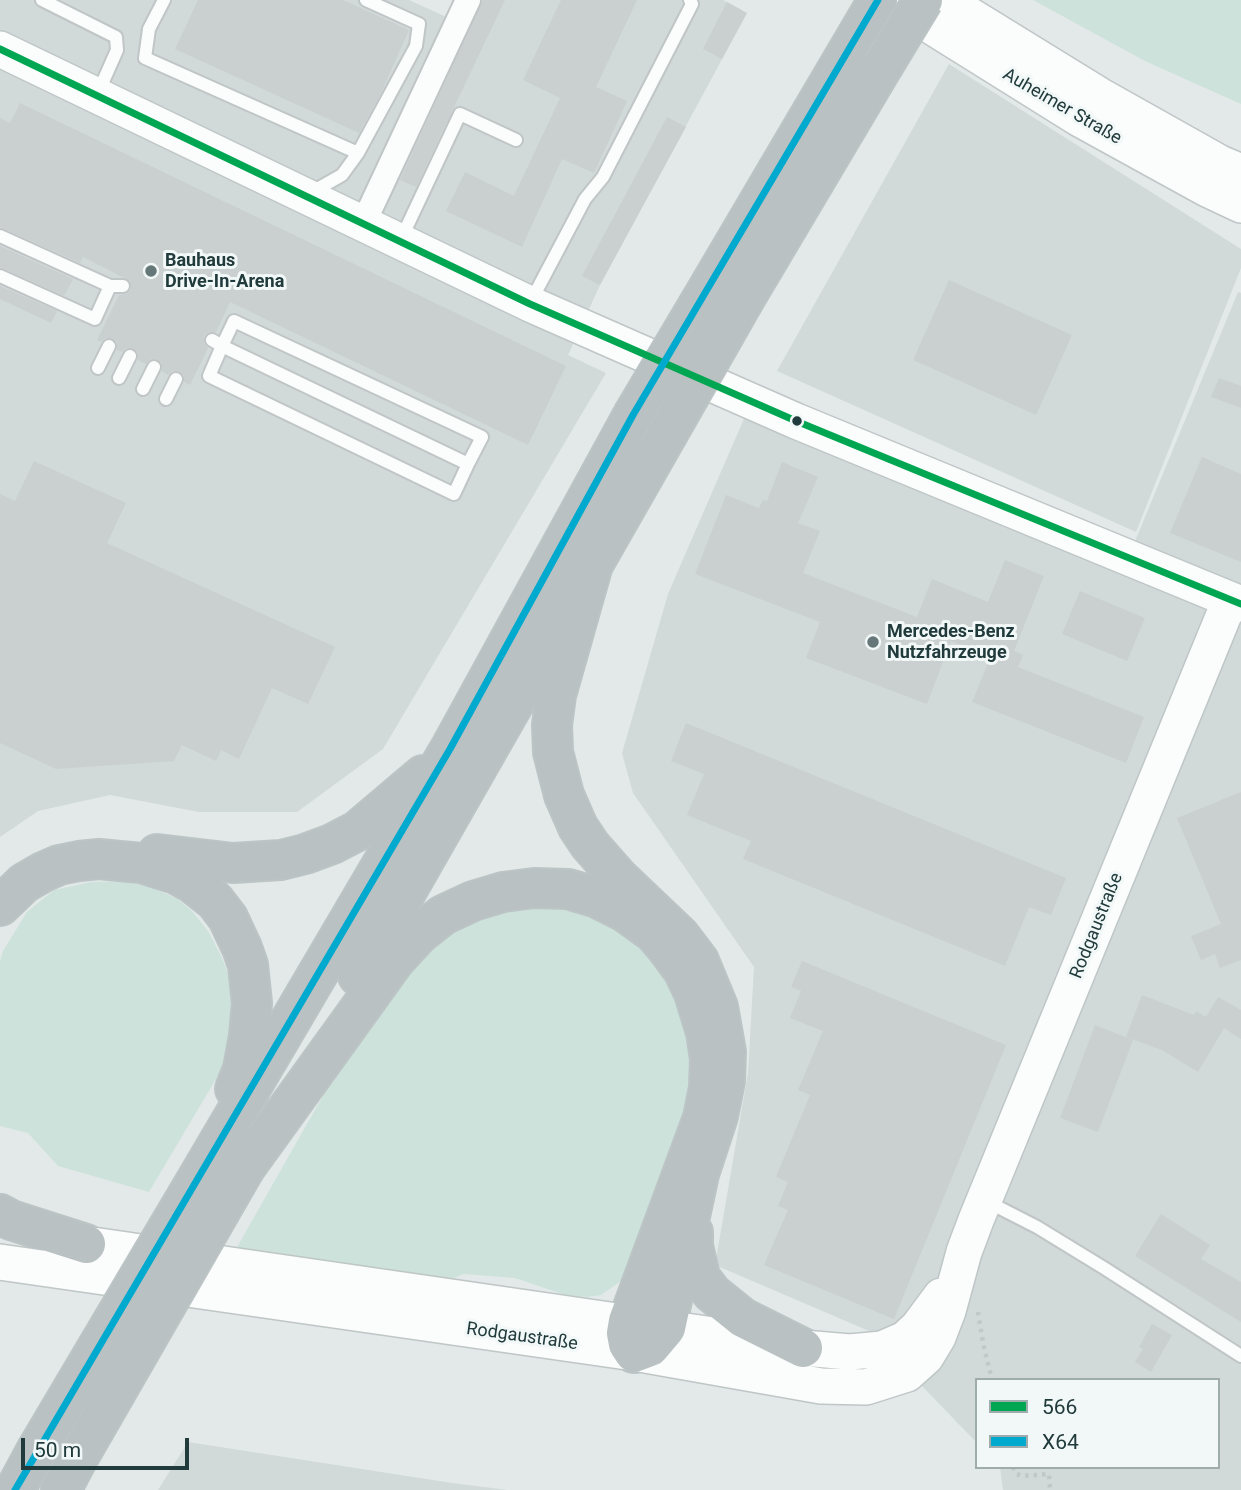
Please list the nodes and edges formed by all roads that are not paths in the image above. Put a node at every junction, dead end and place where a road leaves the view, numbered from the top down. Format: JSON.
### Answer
{"nodes":[{"id":1,"x":42,"y":0,"type":"edge"},
{"id":2,"x":164,"y":0,"type":"edge"},
{"id":3,"x":366,"y":0,"type":"edge"},
{"id":4,"x":468,"y":0,"type":"edge"},
{"id":5,"x":690,"y":0,"type":"edge"},
{"id":6,"x":878,"y":0,"type":"edge"},
{"id":7,"x":889,"y":0,"type":"edge"},
{"id":8,"x":923,"y":0,"type":"edge"},
{"id":9,"x":945,"y":0,"type":"edge"},
{"id":10,"x":0,"y":50,"type":"edge"},
{"id":11,"x":97,"y":96,"type":"junction"},
{"id":12,"x":516,"y":140,"type":"dead end"},
{"id":13,"x":358,"y":153,"type":"junction"},
{"id":14,"x":1241,"y":172,"type":"edge"},
{"id":15,"x":306,"y":196,"type":"junction"},
{"id":16,"x":1241,"y":205,"type":"edge"},
{"id":17,"x":363,"y":223,"type":"junction"},
{"id":18,"x":0,"y":236,"type":"edge"},
{"id":19,"x":400,"y":241,"type":"junction"},
{"id":20,"x":0,"y":276,"type":"edge"},
{"id":21,"x":728,"y":291,"type":"junction"},
{"id":22,"x":530,"y":304,"type":"junction"},
{"id":23,"x":217,"y":343,"type":"junction"},
{"id":24,"x":109,"y":346,"type":"dead end"},
{"id":25,"x":130,"y":356,"type":"dead end"},
{"id":26,"x":98,"y":368,"type":"dead end"},
{"id":27,"x":153,"y":368,"type":"dead end"},
{"id":28,"x":119,"y":378,"type":"dead end"},
{"id":29,"x":176,"y":379,"type":"dead end"},
{"id":30,"x":143,"y":389,"type":"dead end"},
{"id":31,"x":166,"y":399,"type":"dead end"},
{"id":32,"x":468,"y":464,"type":"junction"},
{"id":33,"x":592,"y":568,"type":"junction"},
{"id":34,"x":1236,"y":602,"type":"edge"},
{"id":35,"x":450,"y":749,"type":"junction"},
{"id":36,"x":0,"y":892,"type":"edge"},
{"id":37,"x":0,"y":906,"type":"edge"},
{"id":38,"x":206,"y":1164,"type":"junction"},
{"id":39,"x":245,"y":1168,"type":"junction"},
{"id":40,"x":984,"y":1200,"type":"junction"},
{"id":41,"x":692,"y":1206,"type":"junction"},
{"id":42,"x":0,"y":1214,"type":"edge"},
{"id":43,"x":0,"y":1231,"type":"edge"},
{"id":44,"x":86,"y":1244,"type":"junction"},
{"id":45,"x":964,"y":1252,"type":"junction"},
{"id":46,"x":0,"y":1262,"type":"edge"},
{"id":47,"x":666,"y":1328,"type":"junction"},
{"id":48,"x":631,"y":1337,"type":"junction"},
{"id":49,"x":803,"y":1348,"type":"junction"},
{"id":50,"x":1241,"y":1356,"type":"edge"},
{"id":51,"x":69,"y":1474,"type":"edge"},
{"id":52,"x":15,"y":1490,"type":"edge"}],
"edges":[{"from":1,"to":11,"type":"lane"},
{"from":2,"to":13,"type":"lane"},
{"from":3,"to":13,"type":"lane"},
{"from":4,"to":17,"type":"street"},
{"from":5,"to":22,"type":"lane"},
{"from":6,"to":21,"type":"highway"},
{"from":7,"to":16,"type":"street","name":"Auheimer Straße"},
{"from":8,"to":21,"type":"highway","bridge":true},
{"from":9,"to":14,"type":"street","name":"Auheimer Straße"},
{"from":10,"to":11,"type":"street"},
{"from":11,"to":15,"type":"street"},
{"from":12,"to":19,"type":"lane"},
{"from":13,"to":15,"type":"lane"},
{"from":15,"to":17,"type":"street"},
{"from":17,"to":19,"type":"street"},
{"from":18,"to":20,"type":"lane"},
{"from":19,"to":22,"type":"street"},
{"from":21,"to":33,"type":"highway","bridge":true},
{"from":21,"to":35,"type":"highway","bridge":true},
{"from":22,"to":34,"type":"street"},
{"from":23,"to":32,"type":"lane"},
{"from":23,"to":32,"type":"lane"},
{"from":23,"to":32,"type":"lane"},
{"from":24,"to":26,"type":"lane"},
{"from":25,"to":28,"type":"lane"},
{"from":27,"to":30,"type":"lane"},
{"from":29,"to":31,"type":"lane"},
{"from":33,"to":39,"type":"highway"},
{"from":33,"to":41,"type":"highway"},
{"from":34,"to":40,"type":"street","name":"Rodgaustraße"},
{"from":35,"to":36,"type":"highway"},
{"from":35,"to":38,"type":"highway"},
{"from":37,"to":38,"type":"highway"},
{"from":38,"to":52,"type":"highway","bridge":true},
{"from":39,"to":48,"type":"highway"},
{"from":39,"to":51,"type":"highway","bridge":true},
{"from":40,"to":45,"type":"street","name":"Rodgaustraße"},
{"from":40,"to":50,"type":"lane"},
{"from":41,"to":47,"type":"highway"},
{"from":41,"to":49,"type":"highway"},
{"from":42,"to":44,"type":"highway"},
{"from":43,"to":44,"type":"street","name":"Rodgaustraße"},
{"from":44,"to":48,"type":"street","name":"Rodgaustraße"},
{"from":45,"to":48,"type":"street","name":"Rodgaustraße"},
{"from":45,"to":49,"type":"street","name":"Rodgaustraße"},
{"from":46,"to":48,"type":"street","name":"Rodgaustraße"},
{"from":47,"to":48,"type":"highway"},
{"from":47,"to":49,"type":"street","name":"Rodgaustraße"}]}
